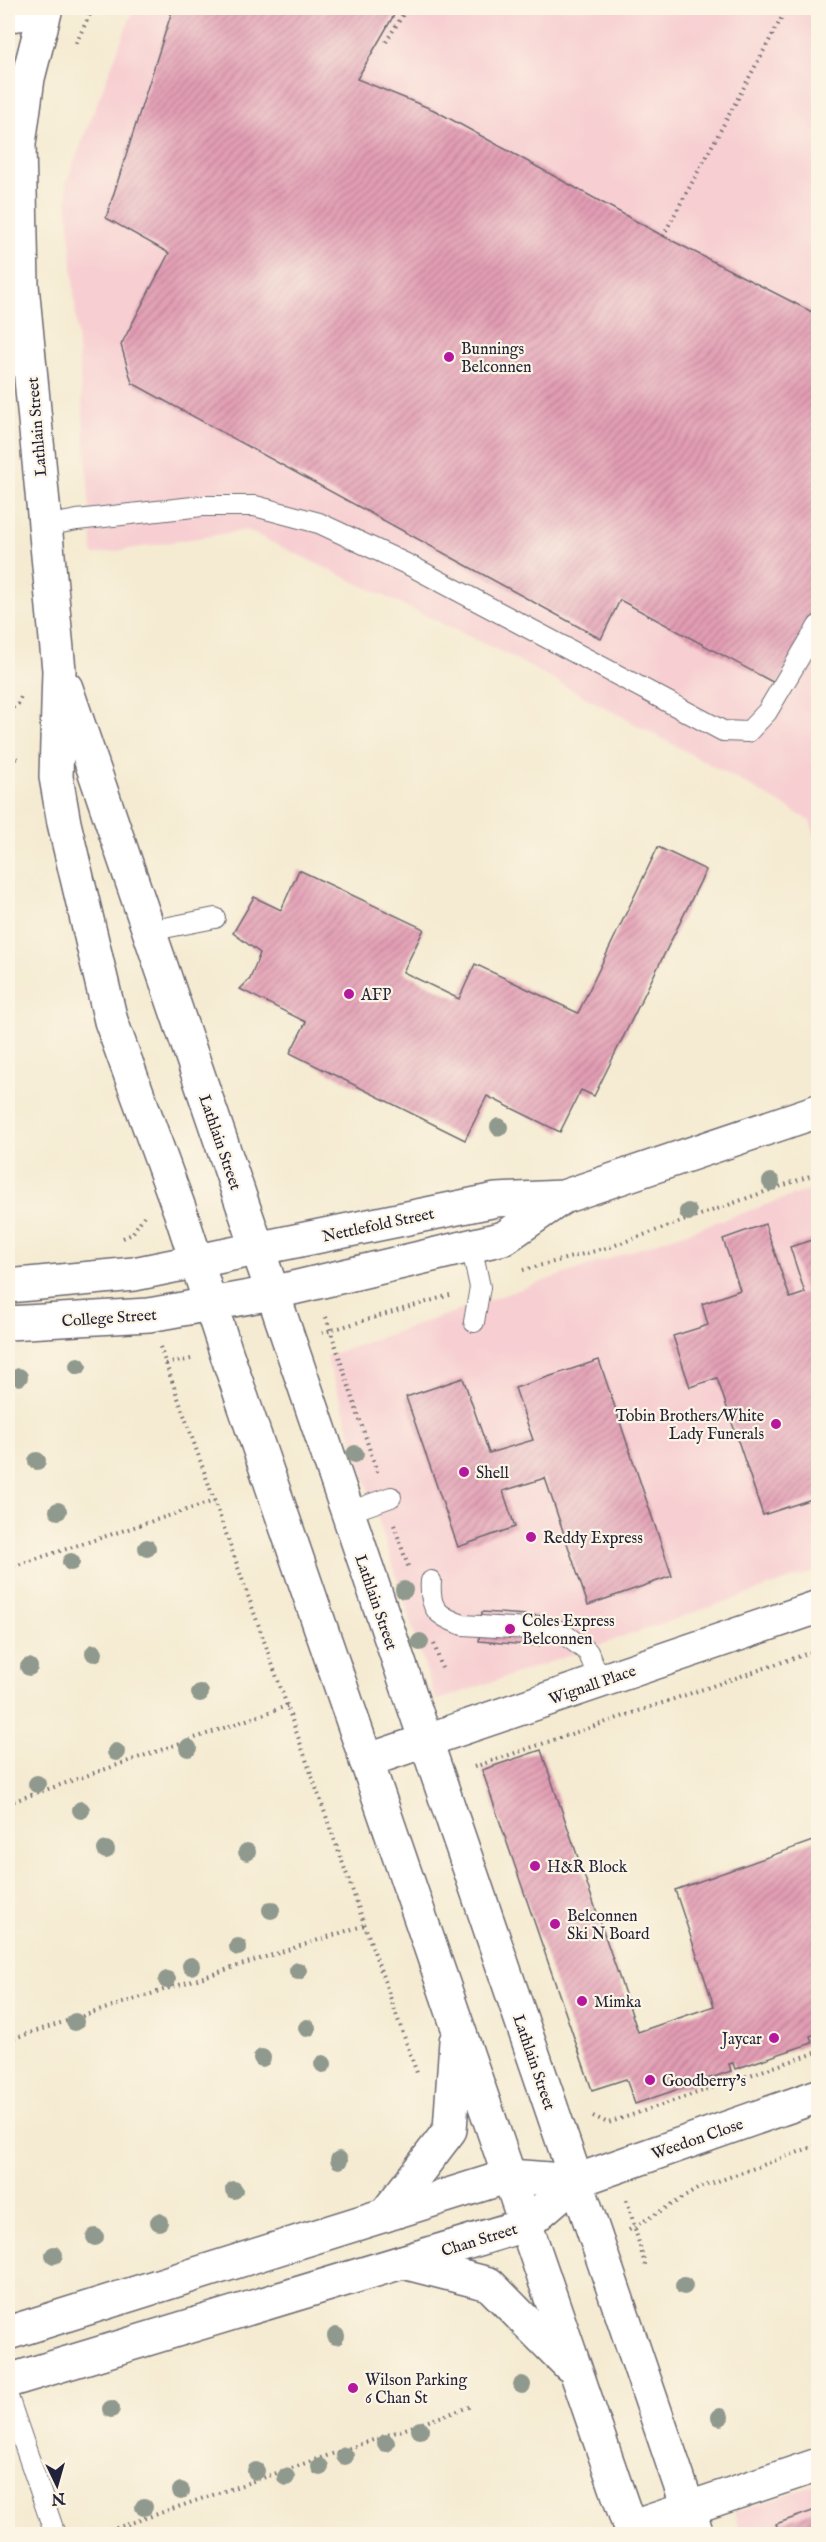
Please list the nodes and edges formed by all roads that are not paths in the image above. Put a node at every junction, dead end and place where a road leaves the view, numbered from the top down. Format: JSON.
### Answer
{"nodes":[{"id":1,"x":45,"y":9,"type":"edge"},
{"id":2,"x":8,"y":15,"type":"edge"},
{"id":3,"x":45,"y":526,"type":"junction"},
{"id":4,"x":819,"y":626,"type":"edge"},
{"id":5,"x":60,"y":670,"type":"junction"},
{"id":6,"x":215,"y":918,"type":"dead end"},
{"id":7,"x":149,"y":931,"type":"junction"},
{"id":8,"x":819,"y":1111,"type":"edge"},
{"id":9,"x":563,"y":1197,"type":"junction"},
{"id":10,"x":471,"y":1245,"type":"junction"},
{"id":11,"x":257,"y":1249,"type":"junction"},
{"id":12,"x":195,"y":1262,"type":"junction"},
{"id":13,"x":8,"y":1286,"type":"edge"},
{"id":14,"x":272,"y":1293,"type":"junction"},
{"id":15,"x":210,"y":1305,"type":"junction"},
{"id":16,"x":474,"y":1322,"type":"dead end"},
{"id":17,"x":8,"y":1323,"type":"edge"},
{"id":18,"x":388,"y":1498,"type":"road end"},
{"id":19,"x":346,"y":1513,"type":"junction"},
{"id":20,"x":431,"y":1581,"type":"dead end"},
{"id":21,"x":819,"y":1606,"type":"edge"},
{"id":22,"x":600,"y":1681,"type":"junction"},
{"id":23,"x":425,"y":1741,"type":"junction"},
{"id":24,"x":366,"y":1761,"type":"junction"},
{"id":25,"x":457,"y":2024,"type":"junction"},
{"id":26,"x":819,"y":2096,"type":"edge"},
{"id":27,"x":509,"y":2176,"type":"junction"},
{"id":28,"x":576,"y":2181,"type":"junction"},
{"id":29,"x":385,"y":2215,"type":"junction"},
{"id":30,"x":525,"y":2225,"type":"junction"},
{"id":31,"x":403,"y":2262,"type":"junction"},
{"id":32,"x":8,"y":2333,"type":"edge"},
{"id":33,"x":576,"y":2373,"type":"junction"},
{"id":34,"x":8,"y":2381,"type":"edge"},
{"id":35,"x":8,"y":2397,"type":"edge"},
{"id":36,"x":819,"y":2465,"type":"edge"},
{"id":37,"x":693,"y":2522,"type":"edge"},
{"id":38,"x":631,"y":2532,"type":"edge"},
{"id":39,"x":55,"y":2535,"type":"edge"}],
"edges":[{"from":1,"to":2,"type":"street"},
{"from":1,"to":3,"type":"street","name":"Lathlain Street"},
{"from":3,"to":4,"type":"lane"},
{"from":3,"to":5,"type":"street","name":"Lathlain Street"},
{"from":5,"to":7,"type":"street","name":"Lathlain Street"},
{"from":5,"to":12,"type":"street","name":"Lathlain Street"},
{"from":6,"to":7,"type":"lane"},
{"from":7,"to":11,"type":"street","name":"Lathlain Street"},
{"from":8,"to":9,"type":"street","name":"Nettlefold Street"},
{"from":9,"to":10,"type":"street","name":"Nettlefold Street"},
{"from":9,"to":11,"type":"street","name":"Nettlefold Street"},
{"from":10,"to":14,"type":"street","name":"Nettlefold Street"},
{"from":10,"to":16,"type":"lane"},
{"from":11,"to":12,"type":"street","name":"Nettlefold Street"},
{"from":11,"to":14,"type":"street","name":"Lathlain Street"},
{"from":12,"to":13,"type":"street"},
{"from":12,"to":15,"type":"street","name":"Lathlain Street"},
{"from":14,"to":15,"type":"street","name":"Nettlefold Street"},
{"from":14,"to":19,"type":"street","name":"Lathlain Street"},
{"from":15,"to":17,"type":"street","name":"College Street"},
{"from":15,"to":24,"type":"street","name":"Lathlain Street"},
{"from":18,"to":19,"type":"lane"},
{"from":19,"to":23,"type":"street","name":"Lathlain Street"},
{"from":20,"to":22,"type":"lane"},
{"from":21,"to":22,"type":"street","name":"Wignall Place"},
{"from":22,"to":23,"type":"street","name":"Wignall Place"},
{"from":23,"to":24,"type":"street","name":"Wignall Place"},
{"from":23,"to":28,"type":"street","name":"Lathlain Street"},
{"from":24,"to":25,"type":"street","name":"Lathlain Street"},
{"from":25,"to":27,"type":"street","name":"Lathlain Street"},
{"from":25,"to":29,"type":"street"},
{"from":26,"to":28,"type":"street","name":"Weedon Close"},
{"from":27,"to":28,"type":"street"},
{"from":27,"to":29,"type":"street"},
{"from":27,"to":30,"type":"street","name":"Lathlain Street"},
{"from":28,"to":30,"type":"street","name":"Chan Street"},
{"from":28,"to":37,"type":"street","name":"Lathlain Street"},
{"from":29,"to":32,"type":"street"},
{"from":30,"to":31,"type":"street","name":"Chan Street"},
{"from":30,"to":33,"type":"street","name":"Lathlain Street"},
{"from":31,"to":33,"type":"street"},
{"from":31,"to":34,"type":"street","name":"Chan Street"},
{"from":33,"to":38,"type":"street","name":"Lathlain Street"},
{"from":35,"to":39,"type":"lane"},
{"from":36,"to":37,"type":"street"},
{"from":37,"to":38,"type":"street"}]}
